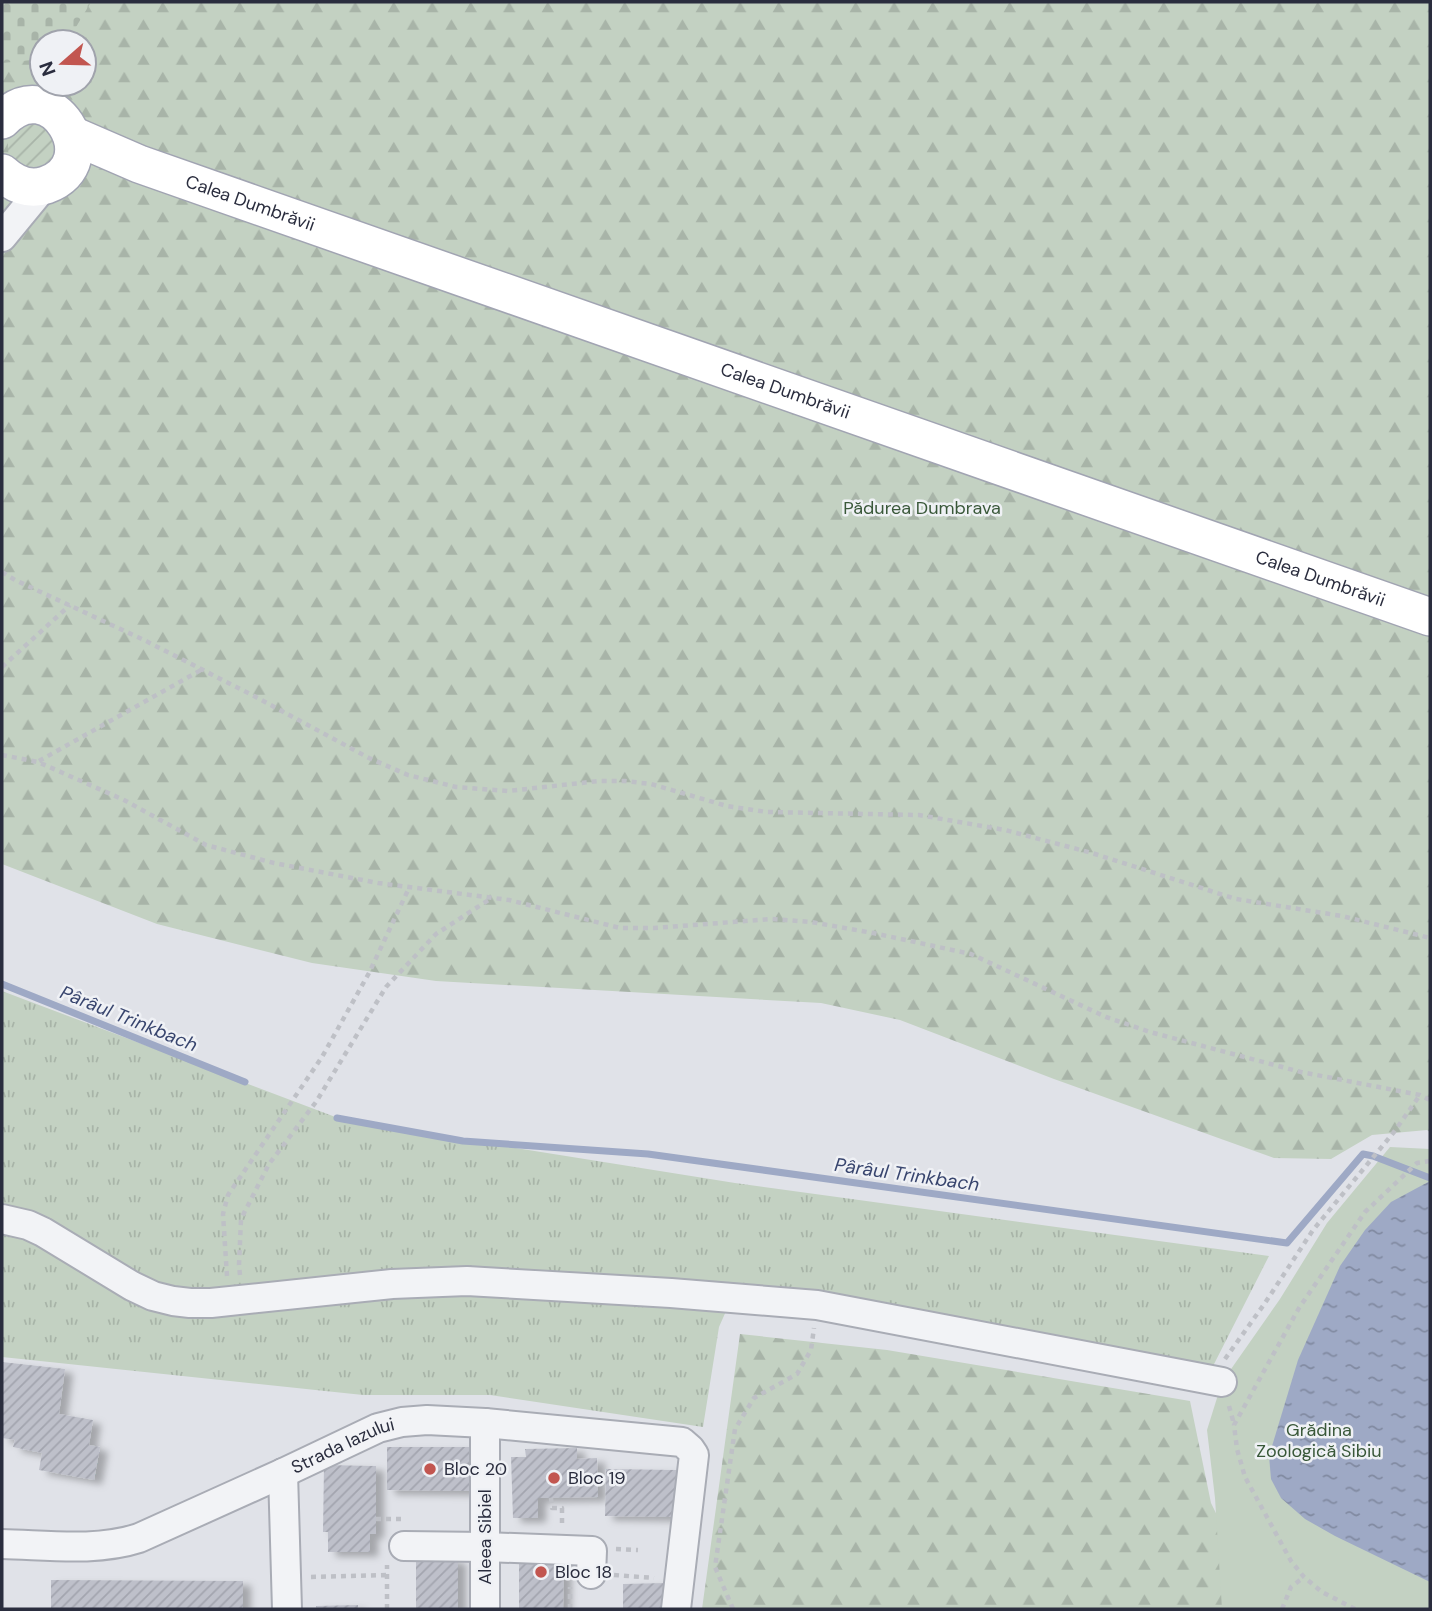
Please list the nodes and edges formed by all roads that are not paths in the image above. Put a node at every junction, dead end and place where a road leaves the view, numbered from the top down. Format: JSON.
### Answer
{"nodes":[{"id":1,"x":3,"y":116,"type":"edge"},
{"id":2,"x":61,"y":164,"type":"junction"},
{"id":3,"x":2,"y":173,"type":"edge"},
{"id":4,"x":2,"y":181,"type":"edge"},
{"id":5,"x":2,"y":237,"type":"edge"},
{"id":6,"x":1430,"y":617,"type":"edge"},
{"id":7,"x":2,"y":1219,"type":"edge"},
{"id":8,"x":1215,"y":1381,"type":"road end"},
{"id":9,"x":485,"y":1423,"type":"junction"},
{"id":10,"x":283,"y":1473,"type":"junction"},
{"id":11,"x":2,"y":1544,"type":"edge"},
{"id":12,"x":404,"y":1546,"type":"dead end"},
{"id":13,"x":485,"y":1547,"type":"junction"},
{"id":14,"x":592,"y":1574,"type":"dead end"},
{"id":15,"x":287,"y":1609,"type":"edge"},
{"id":16,"x":485,"y":1609,"type":"edge"},
{"id":17,"x":676,"y":1609,"type":"edge"}],
"edges":[{"from":1,"to":2,"type":"main road"},
{"from":2,"to":3,"type":"main road","name":"Calea Dumbrăvii"},
{"from":2,"to":5,"type":"street"},
{"from":2,"to":6,"type":"main road","name":"Calea Dumbrăvii"},
{"from":3,"to":4,"type":"street"},
{"from":7,"to":8,"type":"street"},
{"from":9,"to":10,"type":"street","name":"Strada Iazului"},
{"from":9,"to":13,"type":"street","name":"Aleea Sibiel"},
{"from":9,"to":17,"type":"street","name":"Strada Iazului"},
{"from":10,"to":11,"type":"street","name":"Strada Iazului"},
{"from":10,"to":15,"type":"street"},
{"from":12,"to":13,"type":"street"},
{"from":13,"to":14,"type":"street"},
{"from":13,"to":16,"type":"street","name":"Aleea Sibiel"}]}
